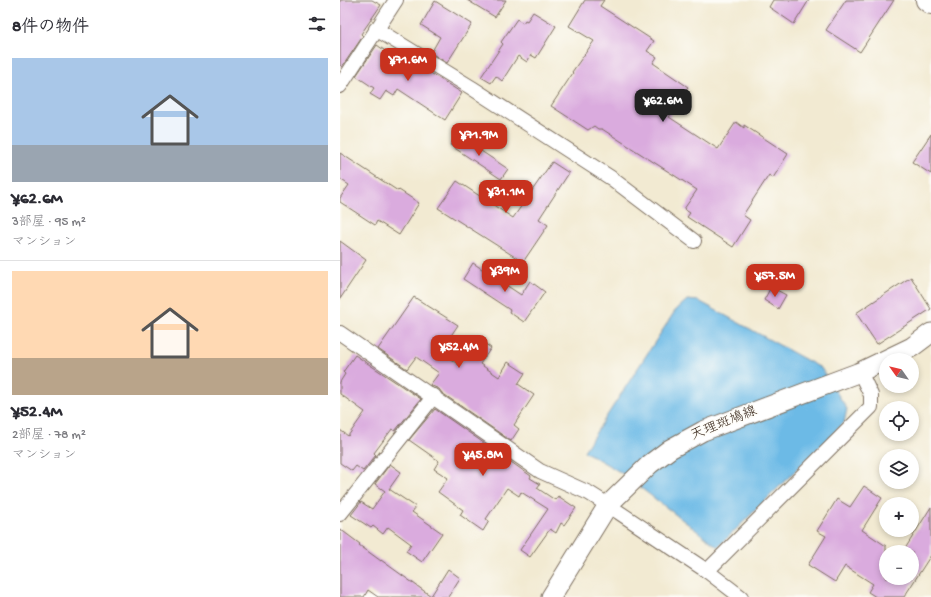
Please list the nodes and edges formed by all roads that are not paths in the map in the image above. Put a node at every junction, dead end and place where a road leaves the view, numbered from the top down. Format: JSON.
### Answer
{"nodes":[{"id":1,"x":396,"y":0,"type":"edge"},
{"id":2,"x":927,"y":0,"type":"edge"},
{"id":3,"x":931,"y":3,"type":"edge"},
{"id":4,"x":376,"y":29,"type":"junction"},
{"id":5,"x":340,"y":86,"type":"edge"},
{"id":6,"x":694,"y":241,"type":"dead end"},
{"id":7,"x":340,"y":333,"type":"edge"},
{"id":8,"x":931,"y":333,"type":"edge"},
{"id":9,"x":860,"y":372,"type":"junction"},
{"id":10,"x":434,"y":396,"type":"junction"},
{"id":11,"x":608,"y":505,"type":"junction"},
{"id":12,"x":341,"y":511,"type":"edge"},
{"id":13,"x":707,"y":571,"type":"junction"},
{"id":14,"x":551,"y":597,"type":"edge"},
{"id":15,"x":741,"y":597,"type":"edge"}],
"edges":[{"from":1,"to":4,"type":"street"},
{"from":2,"to":3,"type":"highway"},
{"from":4,"to":5,"type":"street"},
{"from":4,"to":6,"type":"street"},
{"from":7,"to":10,"type":"street"},
{"from":8,"to":9,"type":"main road","name":"天理斑鳩線"},
{"from":9,"to":11,"type":"main road","name":"天理斑鳩線"},
{"from":9,"to":13,"type":"street"},
{"from":10,"to":11,"type":"street"},
{"from":10,"to":12,"type":"street"},
{"from":11,"to":13,"type":"street"},
{"from":11,"to":14,"type":"main road","name":"天理斑鳩線"},
{"from":13,"to":15,"type":"street"}]}
